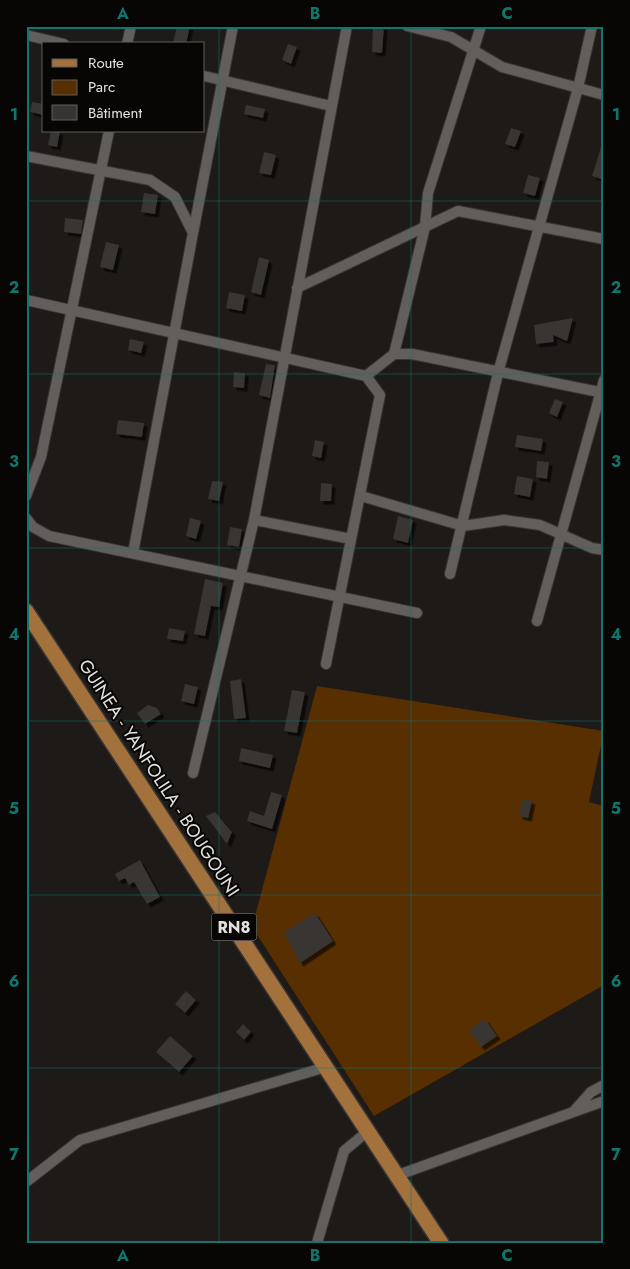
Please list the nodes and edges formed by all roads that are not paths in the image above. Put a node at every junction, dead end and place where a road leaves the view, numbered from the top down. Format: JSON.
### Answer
{"nodes":[{"id":1,"x":131,"y":26,"type":"edge"},
{"id":2,"x":233,"y":26,"type":"edge"},
{"id":3,"x":347,"y":26,"type":"edge"},
{"id":4,"x":407,"y":26,"type":"edge"},
{"id":5,"x":480,"y":26,"type":"edge"},
{"id":6,"x":592,"y":26,"type":"edge"},
{"id":7,"x":26,"y":35,"type":"edge"},
{"id":8,"x":56,"y":42,"type":"edge"},
{"id":9,"x":127,"y":42,"type":"edge"},
{"id":10,"x":474,"y":51,"type":"junction"},
{"id":11,"x":205,"y":76,"type":"edge"},
{"id":12,"x":222,"y":80,"type":"junction"},
{"id":13,"x":578,"y":88,"type":"junction"},
{"id":14,"x":604,"y":95,"type":"edge"},
{"id":15,"x":331,"y":106,"type":"junction"},
{"id":16,"x":109,"y":132,"type":"edge"},
{"id":17,"x":26,"y":156,"type":"edge"},
{"id":18,"x":101,"y":171,"type":"junction"},
{"id":19,"x":425,"y":227,"type":"junction"},
{"id":20,"x":539,"y":227,"type":"junction"},
{"id":21,"x":193,"y":233,"type":"junction"},
{"id":22,"x":604,"y":239,"type":"edge"},
{"id":23,"x":297,"y":288,"type":"junction"},
{"id":24,"x":26,"y":300,"type":"edge"},
{"id":25,"x":72,"y":310,"type":"junction"},
{"id":26,"x":175,"y":333,"type":"junction"},
{"id":27,"x":394,"y":354,"type":"junction"},
{"id":28,"x":284,"y":357,"type":"junction"},
{"id":29,"x":498,"y":372,"type":"junction"},
{"id":30,"x":366,"y":376,"type":"junction"},
{"id":31,"x":604,"y":380,"type":"edge"},
{"id":32,"x":602,"y":393,"type":"edge"},
{"id":33,"x":26,"y":496,"type":"edge"},
{"id":34,"x":361,"y":496,"type":"junction"},
{"id":35,"x":26,"y":518,"type":"edge"},
{"id":36,"x":254,"y":520,"type":"junction"},
{"id":37,"x":463,"y":526,"type":"junction"},
{"id":38,"x":561,"y":534,"type":"junction"},
{"id":39,"x":351,"y":538,"type":"junction"},
{"id":40,"x":604,"y":550,"type":"edge"},
{"id":41,"x":132,"y":553,"type":"junction"},
{"id":42,"x":450,"y":574,"type":"dead end"},
{"id":43,"x":240,"y":576,"type":"junction"},
{"id":44,"x":339,"y":597,"type":"junction"},
{"id":45,"x":26,"y":611,"type":"edge"},
{"id":46,"x":417,"y":613,"type":"dead end"},
{"id":47,"x":537,"y":621,"type":"dead end"},
{"id":48,"x":326,"y":664,"type":"dead end"},
{"id":49,"x":194,"y":773,"type":"dead end"},
{"id":50,"x":326,"y":1067,"type":"junction"},
{"id":51,"x":604,"y":1085,"type":"edge"},
{"id":52,"x":604,"y":1101,"type":"edge"},
{"id":53,"x":573,"y":1112,"type":"junction"},
{"id":54,"x":368,"y":1130,"type":"junction"},
{"id":55,"x":398,"y":1175,"type":"junction"},
{"id":56,"x":26,"y":1182,"type":"edge"},
{"id":57,"x":317,"y":1243,"type":"edge"},
{"id":58,"x":442,"y":1243,"type":"edge"}],
"edges":[{"from":1,"to":9,"type":"street"},
{"from":2,"to":12,"type":"street"},
{"from":3,"to":15,"type":"street"},
{"from":4,"to":10,"type":"street"},
{"from":5,"to":10,"type":"street"},
{"from":6,"to":13,"type":"street"},
{"from":7,"to":8,"type":"street"},
{"from":10,"to":13,"type":"street"},
{"from":10,"to":19,"type":"street"},
{"from":11,"to":12,"type":"street"},
{"from":12,"to":15,"type":"street"},
{"from":12,"to":21,"type":"street"},
{"from":13,"to":14,"type":"street"},
{"from":13,"to":20,"type":"street"},
{"from":15,"to":23,"type":"street"},
{"from":16,"to":18,"type":"street"},
{"from":17,"to":18,"type":"street"},
{"from":18,"to":21,"type":"street"},
{"from":18,"to":25,"type":"street"},
{"from":19,"to":20,"type":"street"},
{"from":19,"to":23,"type":"street"},
{"from":19,"to":27,"type":"street"},
{"from":20,"to":22,"type":"street"},
{"from":20,"to":29,"type":"street"},
{"from":21,"to":26,"type":"street"},
{"from":23,"to":28,"type":"street"},
{"from":24,"to":25,"type":"street"},
{"from":25,"to":26,"type":"street"},
{"from":25,"to":33,"type":"street"},
{"from":26,"to":28,"type":"street"},
{"from":26,"to":41,"type":"street"},
{"from":27,"to":29,"type":"street"},
{"from":27,"to":30,"type":"street"},
{"from":28,"to":30,"type":"street"},
{"from":28,"to":36,"type":"street"},
{"from":29,"to":32,"type":"street"},
{"from":29,"to":37,"type":"street"},
{"from":30,"to":34,"type":"street"},
{"from":31,"to":32,"type":"street"},
{"from":32,"to":38,"type":"street"},
{"from":34,"to":37,"type":"street"},
{"from":34,"to":39,"type":"street"},
{"from":35,"to":41,"type":"street"},
{"from":36,"to":39,"type":"street"},
{"from":36,"to":43,"type":"street"},
{"from":37,"to":38,"type":"street"},
{"from":37,"to":42,"type":"street"},
{"from":38,"to":40,"type":"street"},
{"from":38,"to":47,"type":"street"},
{"from":39,"to":44,"type":"street"},
{"from":41,"to":43,"type":"street"},
{"from":43,"to":44,"type":"street"},
{"from":43,"to":49,"type":"street"},
{"from":44,"to":46,"type":"street"},
{"from":44,"to":48,"type":"street"},
{"from":45,"to":50,"type":"main road","name":"GUINEA - YANFOLILA - BOUGOUNI","number":"RN8"},
{"from":50,"to":54,"type":"main road","name":"GUINEA - YANFOLILA - BOUGOUNI","number":"RN8"},
{"from":50,"to":56,"type":"street"},
{"from":51,"to":53,"type":"street"},
{"from":52,"to":53,"type":"street"},
{"from":53,"to":55,"type":"street"},
{"from":54,"to":55,"type":"main road","name":"GUINEA - YANFOLILA - BOUGOUNI","number":"RN8"},
{"from":54,"to":57,"type":"street"},
{"from":55,"to":58,"type":"main road","name":"GUINEA - YANFOLILA - BOUGOUNI","number":"RN8"}]}
